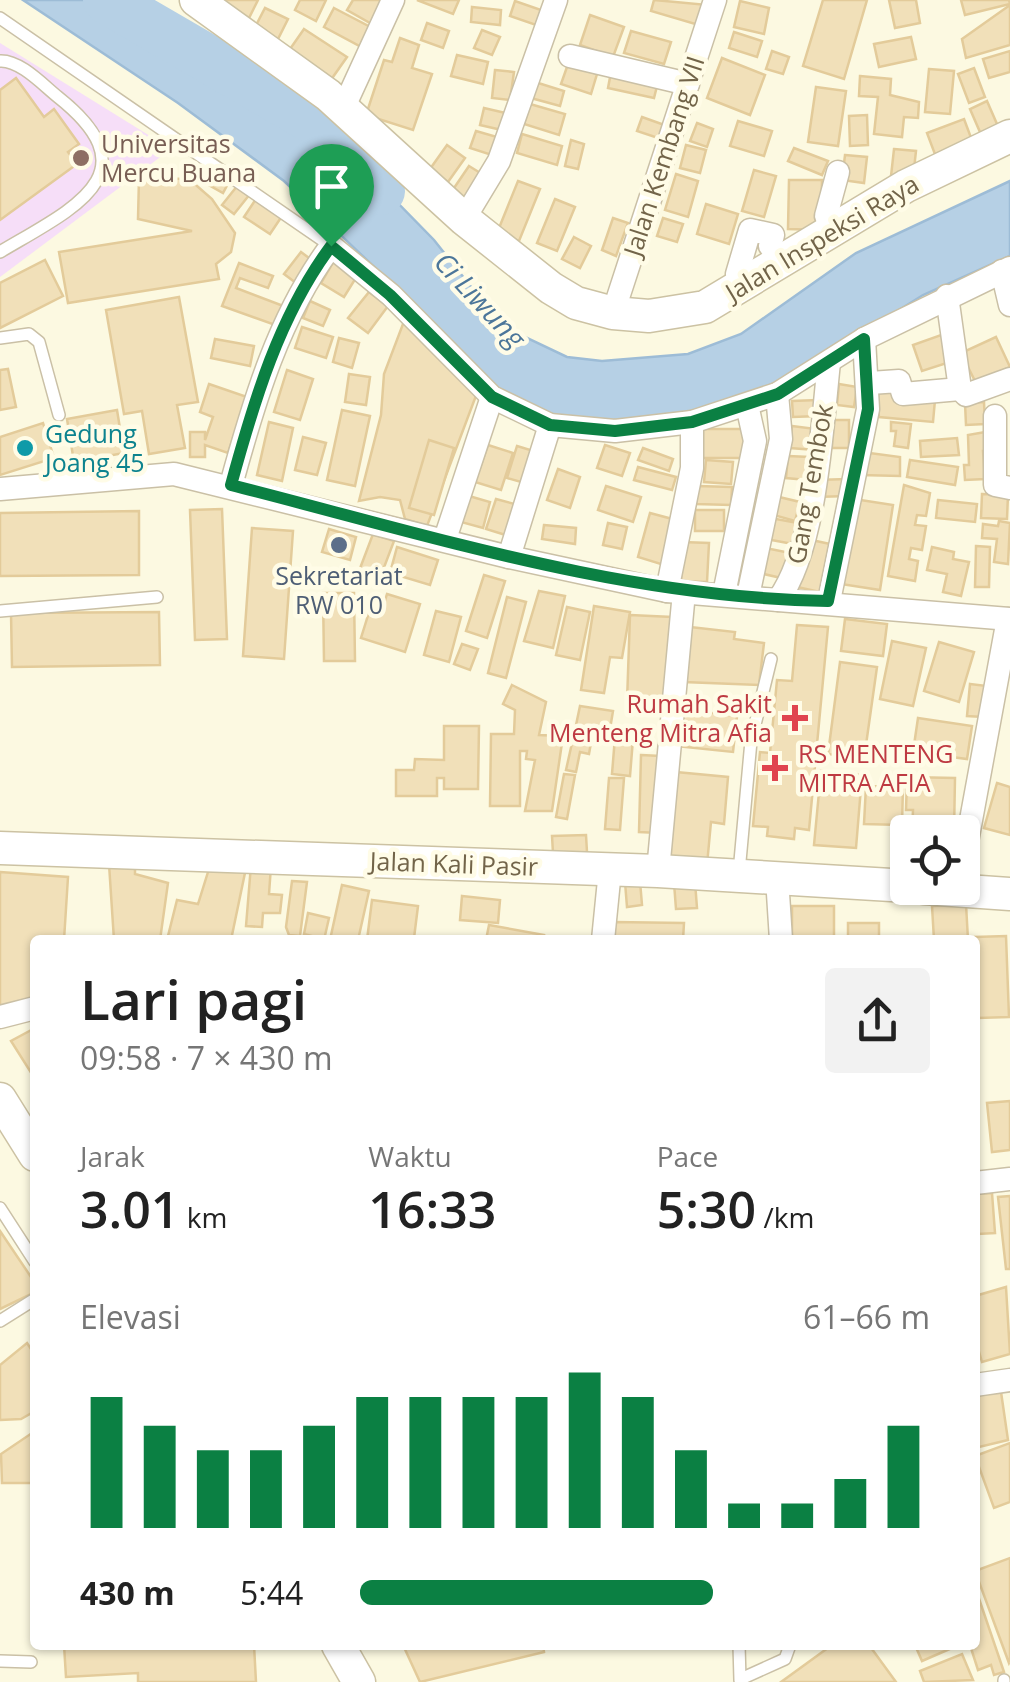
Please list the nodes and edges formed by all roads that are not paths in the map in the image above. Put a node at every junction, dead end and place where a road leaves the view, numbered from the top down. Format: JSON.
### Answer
{"nodes":[{"id":1,"x":393,"y":0,"type":"edge"},
{"id":2,"x":556,"y":0,"type":"edge"},
{"id":3,"x":715,"y":0,"type":"edge"},
{"id":4,"x":203,"y":2,"type":"edge"},
{"id":5,"x":0,"y":18,"type":"edge"},
{"id":6,"x":570,"y":56,"type":"dead end"},
{"id":7,"x":0,"y":60,"type":"edge"},
{"id":8,"x":688,"y":84,"type":"junction"},
{"id":9,"x":343,"y":109,"type":"junction"},
{"id":10,"x":1010,"y":136,"type":"edge"},
{"id":11,"x":838,"y":172,"type":"dead end"},
{"id":12,"x":464,"y":219,"type":"junction"},
{"id":13,"x":834,"y":230,"type":"junction"},
{"id":14,"x":331,"y":246,"type":"junction"},
{"id":15,"x":0,"y":252,"type":"edge"},
{"id":16,"x":785,"y":260,"type":"junction"},
{"id":17,"x":1006,"y":270,"type":"edge"},
{"id":18,"x":741,"y":288,"type":"junction"},
{"id":19,"x":947,"y":296,"type":"junction"},
{"id":20,"x":1010,"y":305,"type":"edge"},
{"id":21,"x":613,"y":312,"type":"junction"},
{"id":22,"x":0,"y":338,"type":"edge"},
{"id":23,"x":864,"y":339,"type":"junction"},
{"id":24,"x":828,"y":362,"type":"junction"},
{"id":25,"x":1010,"y":379,"type":"edge"},
{"id":26,"x":870,"y":382,"type":"junction"},
{"id":27,"x":960,"y":389,"type":"junction"},
{"id":28,"x":778,"y":394,"type":"junction"},
{"id":29,"x":492,"y":397,"type":"junction"},
{"id":30,"x":747,"y":405,"type":"junction"},
{"id":31,"x":60,"y":415,"type":"dead end"},
{"id":32,"x":995,"y":416,"type":"dead end"},
{"id":33,"x":692,"y":422,"type":"junction"},
{"id":34,"x":550,"y":425,"type":"junction"},
{"id":35,"x":231,"y":485,"type":"junction"},
{"id":36,"x":1010,"y":488,"type":"edge"},
{"id":37,"x":0,"y":489,"type":"edge"},
{"id":38,"x":445,"y":539,"type":"junction"},
{"id":39,"x":508,"y":557,"type":"junction"},
{"id":40,"x":676,"y":592,"type":"junction"},
{"id":41,"x":736,"y":595,"type":"junction"},
{"id":42,"x":157,"y":597,"type":"dead end"},
{"id":43,"x":778,"y":600,"type":"junction"},
{"id":44,"x":828,"y":601,"type":"junction"},
{"id":45,"x":0,"y":610,"type":"edge"},
{"id":46,"x":1009,"y":619,"type":"edge"},
{"id":47,"x":771,"y":659,"type":"dead end"},
{"id":48,"x":972,"y":815,"type":"edge"},
{"id":49,"x":0,"y":848,"type":"edge"},
{"id":50,"x":610,"y":870,"type":"junction"},
{"id":51,"x":658,"y":871,"type":"junction"},
{"id":52,"x":739,"y":875,"type":"junction"},
{"id":53,"x":778,"y":878,"type":"junction"},
{"id":54,"x":890,"y":885,"type":"edge"},
{"id":55,"x":980,"y":887,"type":"edge"},
{"id":56,"x":1010,"y":894,"type":"edge"},
{"id":57,"x":604,"y":935,"type":"edge"},
{"id":58,"x":781,"y":935,"type":"edge"},
{"id":59,"x":30,"y":1009,"type":"edge"},
{"id":60,"x":0,"y":1018,"type":"edge"},
{"id":61,"x":0,"y":1099,"type":"edge"},
{"id":62,"x":30,"y":1147,"type":"edge"},
{"id":63,"x":1010,"y":1179,"type":"edge"},
{"id":64,"x":980,"y":1182,"type":"edge"},
{"id":65,"x":0,"y":1208,"type":"edge"},
{"id":66,"x":30,"y":1254,"type":"edge"},
{"id":67,"x":30,"y":1302,"type":"edge"},
{"id":68,"x":0,"y":1321,"type":"edge"},
{"id":69,"x":1010,"y":1380,"type":"edge"},
{"id":70,"x":980,"y":1385,"type":"edge"},
{"id":71,"x":341,"y":1650,"type":"edge"},
{"id":72,"x":739,"y":1650,"type":"edge"},
{"id":73,"x":788,"y":1650,"type":"edge"},
{"id":74,"x":0,"y":1661,"type":"edge"},
{"id":75,"x":31,"y":1662,"type":"dead end"},
{"id":76,"x":739,"y":1680,"type":"edge"},
{"id":77,"x":359,"y":1682,"type":"edge"}],
"edges":[{"from":1,"to":9,"type":"street"},
{"from":2,"to":12,"type":"street"},
{"from":3,"to":8,"type":"street","name":"Jalan Kembang VII"},
{"from":4,"to":9,"type":"street","name":"Jalan Inspeksi Raya"},
{"from":5,"to":14,"type":"lane"},
{"from":6,"to":8,"type":"street"},
{"from":7,"to":15,"type":"lane"},
{"from":8,"to":21,"type":"street","name":"Jalan Kembang VII"},
{"from":9,"to":12,"type":"street","name":"Jalan Inspeksi Raya"},
{"from":10,"to":13,"type":"street","name":"Jalan Inspeksi Raya"},
{"from":11,"to":13,"type":"street"},
{"from":12,"to":21,"type":"street","name":"Jalan Inspeksi Raya"},
{"from":13,"to":16,"type":"street","name":"Jalan Inspeksi Raya"},
{"from":14,"to":29,"type":"street"},
{"from":14,"to":35,"type":"street"},
{"from":16,"to":18,"type":"street","name":"Jalan Inspeksi Raya"},
{"from":16,"to":18,"type":"street"},
{"from":17,"to":19,"type":"street"},
{"from":17,"to":20,"type":"street"},
{"from":18,"to":21,"type":"street","name":"Jalan Inspeksi Raya"},
{"from":19,"to":23,"type":"street"},
{"from":19,"to":27,"type":"street"},
{"from":22,"to":31,"type":"lane"},
{"from":23,"to":24,"type":"street"},
{"from":23,"to":26,"type":"street","name":"Gang Tembok"},
{"from":24,"to":28,"type":"street"},
{"from":24,"to":43,"type":"street","name":"Gang Tembok"},
{"from":25,"to":27,"type":"street"},
{"from":26,"to":27,"type":"street"},
{"from":26,"to":44,"type":"street","name":"Gang Tembok"},
{"from":28,"to":30,"type":"street"},
{"from":28,"to":41,"type":"street","name":"Gang Tembok"},
{"from":29,"to":34,"type":"street"},
{"from":29,"to":38,"type":"street"},
{"from":30,"to":33,"type":"street"},
{"from":30,"to":41,"type":"street"},
{"from":32,"to":36,"type":"street"},
{"from":33,"to":34,"type":"street"},
{"from":33,"to":40,"type":"street"},
{"from":34,"to":39,"type":"street"},
{"from":35,"to":37,"type":"street"},
{"from":35,"to":38,"type":"street"},
{"from":38,"to":39,"type":"street"},
{"from":39,"to":40,"type":"street"},
{"from":40,"to":41,"type":"street"},
{"from":40,"to":51,"type":"street"},
{"from":41,"to":43,"type":"street"},
{"from":42,"to":45,"type":"lane"},
{"from":43,"to":44,"type":"street"},
{"from":44,"to":46,"type":"street"},
{"from":46,"to":48,"type":"street"},
{"from":47,"to":52,"type":"lane"},
{"from":49,"to":50,"type":"street","name":"Jalan Kali Pasir"},
{"from":50,"to":51,"type":"street","name":"Jalan Kali Pasir"},
{"from":50,"to":57,"type":"street"},
{"from":51,"to":52,"type":"street","name":"Jalan Kali Pasir"},
{"from":52,"to":53,"type":"street","name":"Jalan Kali Pasir"},
{"from":53,"to":54,"type":"street","name":"Jalan Kali Pasir"},
{"from":53,"to":58,"type":"street"},
{"from":55,"to":56,"type":"street"},
{"from":59,"to":60,"type":"street"},
{"from":61,"to":62,"type":"street"},
{"from":63,"to":64,"type":"street"},
{"from":65,"to":66,"type":"lane"},
{"from":67,"to":68,"type":"lane"},
{"from":69,"to":70,"type":"street"},
{"from":71,"to":77,"type":"street"},
{"from":72,"to":76,"type":"lane"},
{"from":73,"to":76,"type":"lane"},
{"from":74,"to":75,"type":"lane"}]}
